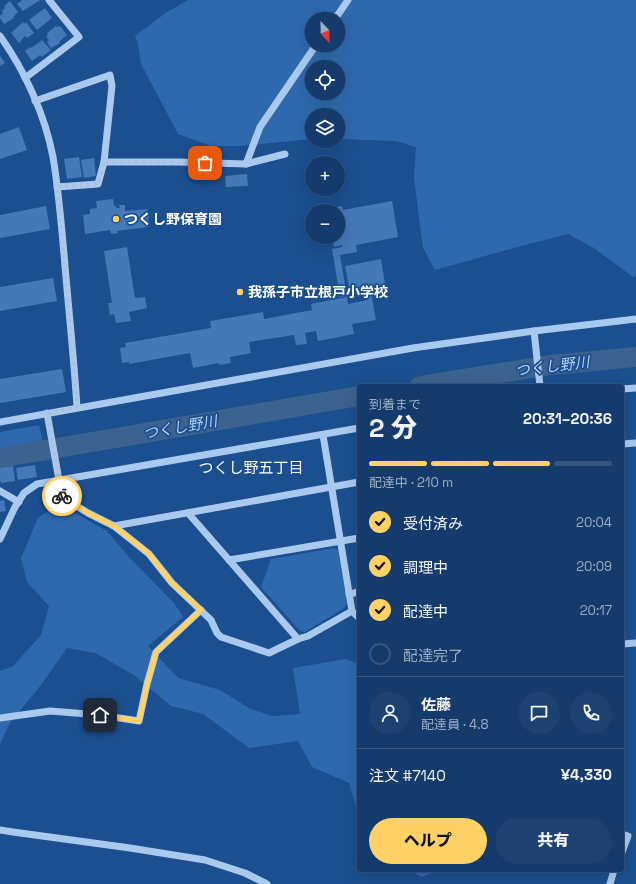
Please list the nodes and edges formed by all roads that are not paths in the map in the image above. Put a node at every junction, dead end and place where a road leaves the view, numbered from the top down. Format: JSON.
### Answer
{"nodes":[{"id":1,"x":49,"y":0,"type":"edge"},
{"id":2,"x":348,"y":0,"type":"edge"},
{"id":3,"x":340,"y":12,"type":"edge"},
{"id":4,"x":0,"y":36,"type":"edge"},
{"id":5,"x":311,"y":52,"type":"edge"},
{"id":6,"x":25,"y":78,"type":"junction"},
{"id":7,"x":35,"y":101,"type":"junction"},
{"id":8,"x":285,"y":154,"type":"dead end"},
{"id":9,"x":104,"y":162,"type":"junction"},
{"id":10,"x":246,"y":164,"type":"junction"},
{"id":11,"x":57,"y":187,"type":"junction"},
{"id":12,"x":636,"y":319,"type":"edge"},
{"id":13,"x":534,"y":331,"type":"junction"},
{"id":14,"x":540,"y":384,"type":"edge"},
{"id":15,"x":636,"y":388,"type":"edge"},
{"id":16,"x":624,"y":389,"type":"edge"},
{"id":17,"x":77,"y":407,"type":"junction"},
{"id":18,"x":47,"y":413,"type":"junction"},
{"id":19,"x":0,"y":422,"type":"edge"},
{"id":20,"x":357,"y":428,"type":"edge"},
{"id":21,"x":323,"y":434,"type":"junction"},
{"id":22,"x":636,"y":443,"type":"edge"},
{"id":23,"x":624,"y":444,"type":"edge"},
{"id":24,"x":60,"y":481,"type":"junction"},
{"id":25,"x":357,"y":482,"type":"edge"},
{"id":26,"x":331,"y":487,"type":"junction"},
{"id":27,"x":0,"y":491,"type":"edge"},
{"id":28,"x":19,"y":502,"type":"junction"},
{"id":29,"x":188,"y":513,"type":"junction"},
{"id":30,"x":114,"y":526,"type":"junction"},
{"id":31,"x":357,"y":538,"type":"edge"},
{"id":32,"x":0,"y":539,"type":"edge"},
{"id":33,"x":340,"y":541,"type":"junction"},
{"id":34,"x":229,"y":560,"type":"junction"},
{"id":35,"x":357,"y":592,"type":"edge"},
{"id":36,"x":349,"y":594,"type":"junction"},
{"id":37,"x":201,"y":610,"type":"junction"},
{"id":38,"x":352,"y":611,"type":"junction"},
{"id":39,"x":357,"y":616,"type":"edge"},
{"id":40,"x":298,"y":639,"type":"junction"},
{"id":41,"x":636,"y":643,"type":"edge"},
{"id":42,"x":624,"y":644,"type":"edge"},
{"id":43,"x":0,"y":718,"type":"edge"},
{"id":44,"x":0,"y":830,"type":"edge"},
{"id":45,"x":624,"y":835,"type":"edge"},
{"id":46,"x":624,"y":847,"type":"edge"},
{"id":47,"x":613,"y":872,"type":"edge"},
{"id":48,"x":267,"y":884,"type":"edge"},
{"id":49,"x":610,"y":884,"type":"edge"}],
"edges":[{"from":1,"to":6,"type":"street"},
{"from":2,"to":3,"type":"street"},
{"from":4,"to":6,"type":"street"},
{"from":5,"to":10,"type":"street"},
{"from":6,"to":7,"type":"street"},
{"from":7,"to":9,"type":"street"},
{"from":7,"to":11,"type":"street"},
{"from":8,"to":10,"type":"street"},
{"from":9,"to":10,"type":"street"},
{"from":9,"to":11,"type":"street"},
{"from":11,"to":17,"type":"street"},
{"from":12,"to":13,"type":"street"},
{"from":13,"to":14,"type":"street"},
{"from":13,"to":17,"type":"street"},
{"from":15,"to":16,"type":"street"},
{"from":17,"to":18,"type":"street"},
{"from":18,"to":19,"type":"street"},
{"from":18,"to":24,"type":"street"},
{"from":20,"to":21,"type":"street"},
{"from":21,"to":24,"type":"street"},
{"from":21,"to":26,"type":"street"},
{"from":22,"to":23,"type":"street"},
{"from":24,"to":28,"type":"street"},
{"from":24,"to":30,"type":"street"},
{"from":25,"to":26,"type":"street"},
{"from":26,"to":29,"type":"street"},
{"from":26,"to":33,"type":"street"},
{"from":27,"to":28,"type":"street"},
{"from":28,"to":32,"type":"street"},
{"from":29,"to":30,"type":"street"},
{"from":29,"to":34,"type":"street"},
{"from":30,"to":37,"type":"street"},
{"from":31,"to":33,"type":"street"},
{"from":33,"to":34,"type":"street"},
{"from":33,"to":36,"type":"street"},
{"from":34,"to":40,"type":"street"},
{"from":35,"to":36,"type":"street"},
{"from":36,"to":38,"type":"street"},
{"from":37,"to":40,"type":"street"},
{"from":37,"to":43,"type":"street"},
{"from":38,"to":39,"type":"street"},
{"from":38,"to":40,"type":"street"},
{"from":41,"to":42,"type":"street"},
{"from":44,"to":48,"type":"street"},
{"from":45,"to":46,"type":"street"},
{"from":47,"to":49,"type":"street"}]}
